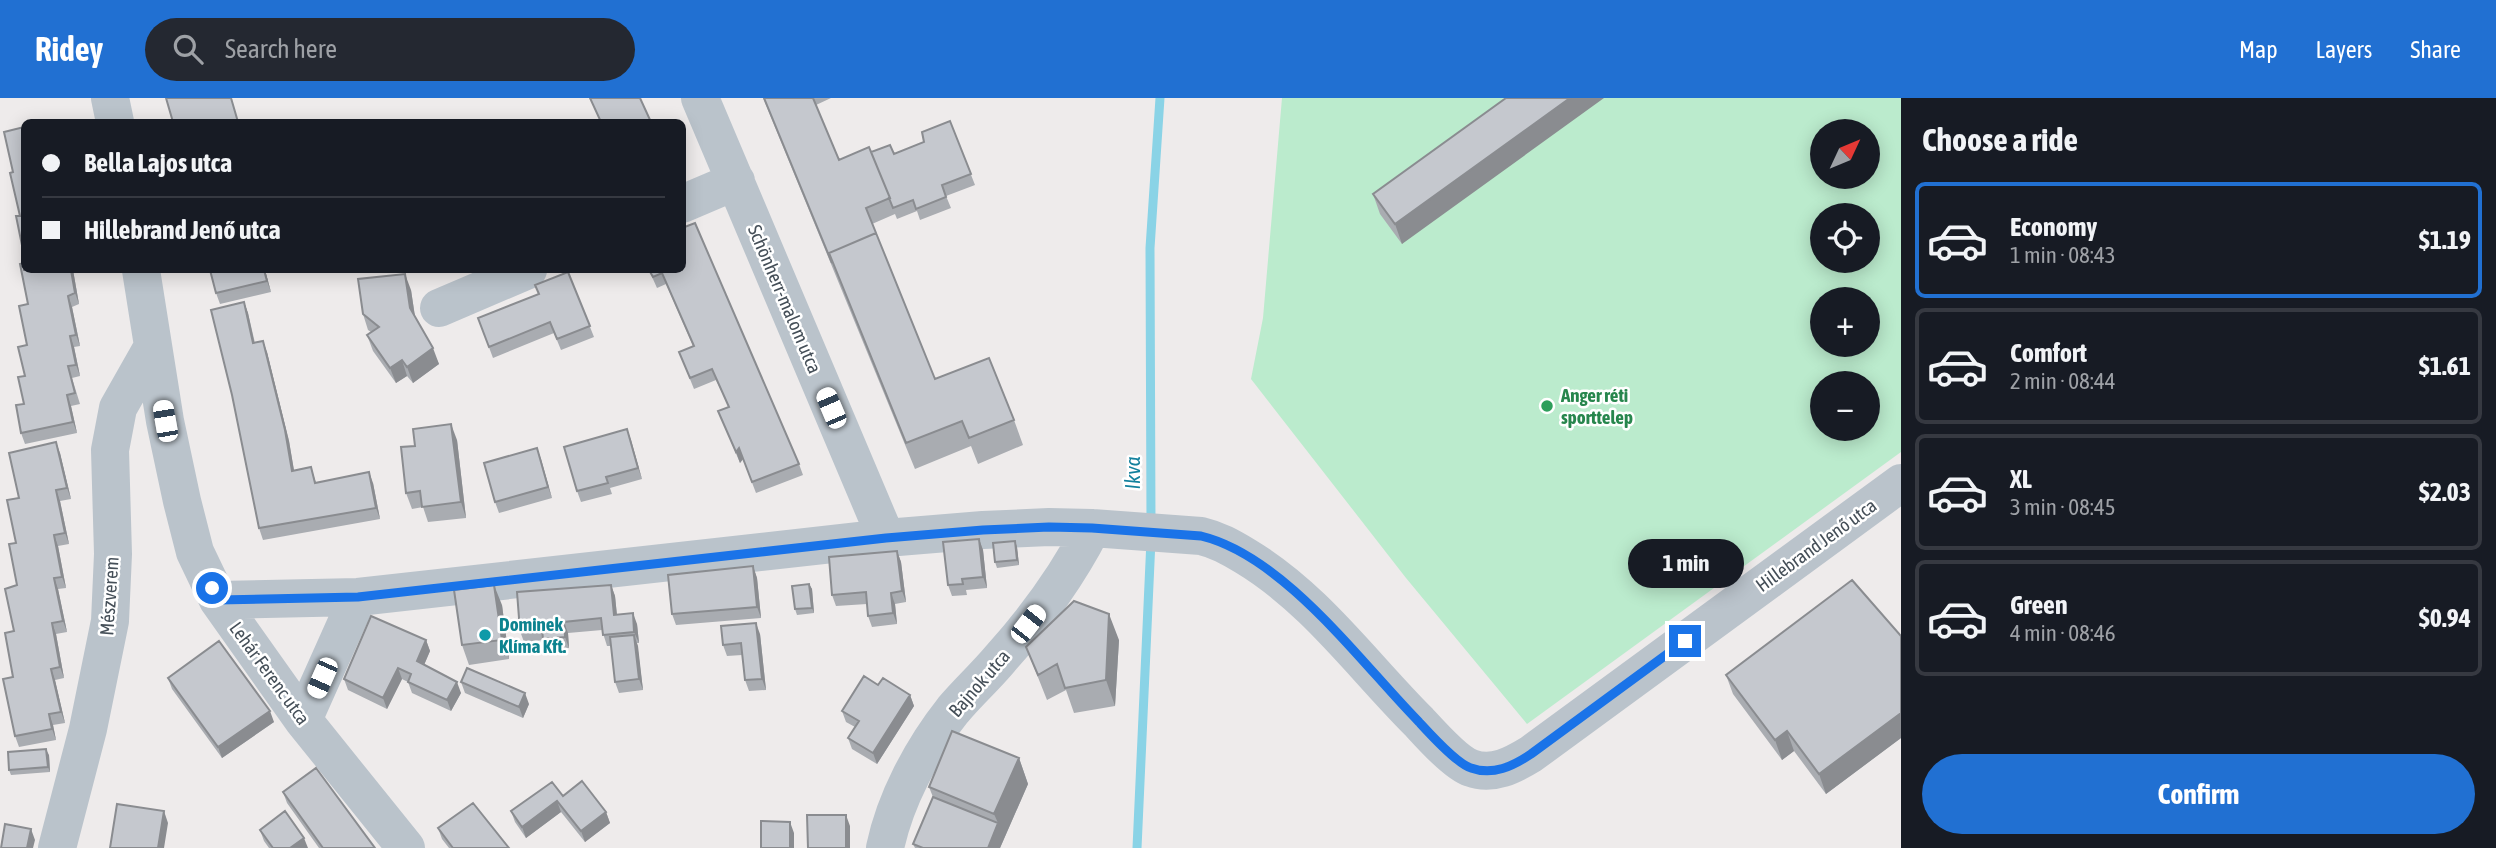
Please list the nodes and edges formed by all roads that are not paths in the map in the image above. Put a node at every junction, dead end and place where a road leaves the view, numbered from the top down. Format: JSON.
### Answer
{"nodes":[{"id":1,"x":110,"y":98,"type":"edge"},
{"id":2,"x":701,"y":98,"type":"edge"},
{"id":3,"x":114,"y":119,"type":"edge"},
{"id":4,"x":736,"y":181,"type":"junction"},
{"id":5,"x":686,"y":202,"type":"edge"},
{"id":6,"x":141,"y":273,"type":"edge"},
{"id":7,"x":521,"y":273,"type":"edge"},
{"id":8,"x":439,"y":307,"type":"dead end"},
{"id":9,"x":152,"y":348,"type":"junction"},
{"id":10,"x":1901,"y":483,"type":"edge"},
{"id":11,"x":1107,"y":529,"type":"junction"},
{"id":12,"x":886,"y":538,"type":"junction"},
{"id":13,"x":358,"y":597,"type":"junction"},
{"id":14,"x":218,"y":600,"type":"junction"},
{"id":15,"x":303,"y":720,"type":"junction"},
{"id":16,"x":57,"y":848,"type":"edge"},
{"id":17,"x":406,"y":848,"type":"edge"},
{"id":18,"x":885,"y":848,"type":"edge"}],
"edges":[{"from":1,"to":3,"type":"street"},
{"from":2,"to":4,"type":"street","name":"Schönherr-malom utca"},
{"from":4,"to":5,"type":"street"},
{"from":4,"to":12,"type":"street","name":"Schönherr-malom utca"},
{"from":6,"to":9,"type":"street","name":"Lehár Ferenc utca"},
{"from":7,"to":8,"type":"street"},
{"from":9,"to":14,"type":"street","name":"Lehár Ferenc utca"},
{"from":9,"to":16,"type":"street","name":"Mészverem"},
{"from":10,"to":11,"type":"street","name":"Hillebrand Jenő utca"},
{"from":11,"to":12,"type":"street","name":"Hillebrand Jenő utca"},
{"from":11,"to":18,"type":"street","name":"Bajnok utca"},
{"from":12,"to":13,"type":"street","name":"Hillebrand Jenő utca"},
{"from":13,"to":14,"type":"street","name":"Hillebrand Jenő utca"},
{"from":13,"to":15,"type":"street"},
{"from":14,"to":15,"type":"street","name":"Lehár Ferenc utca"},
{"from":15,"to":17,"type":"street","name":"Lehár Ferenc utca"}]}
